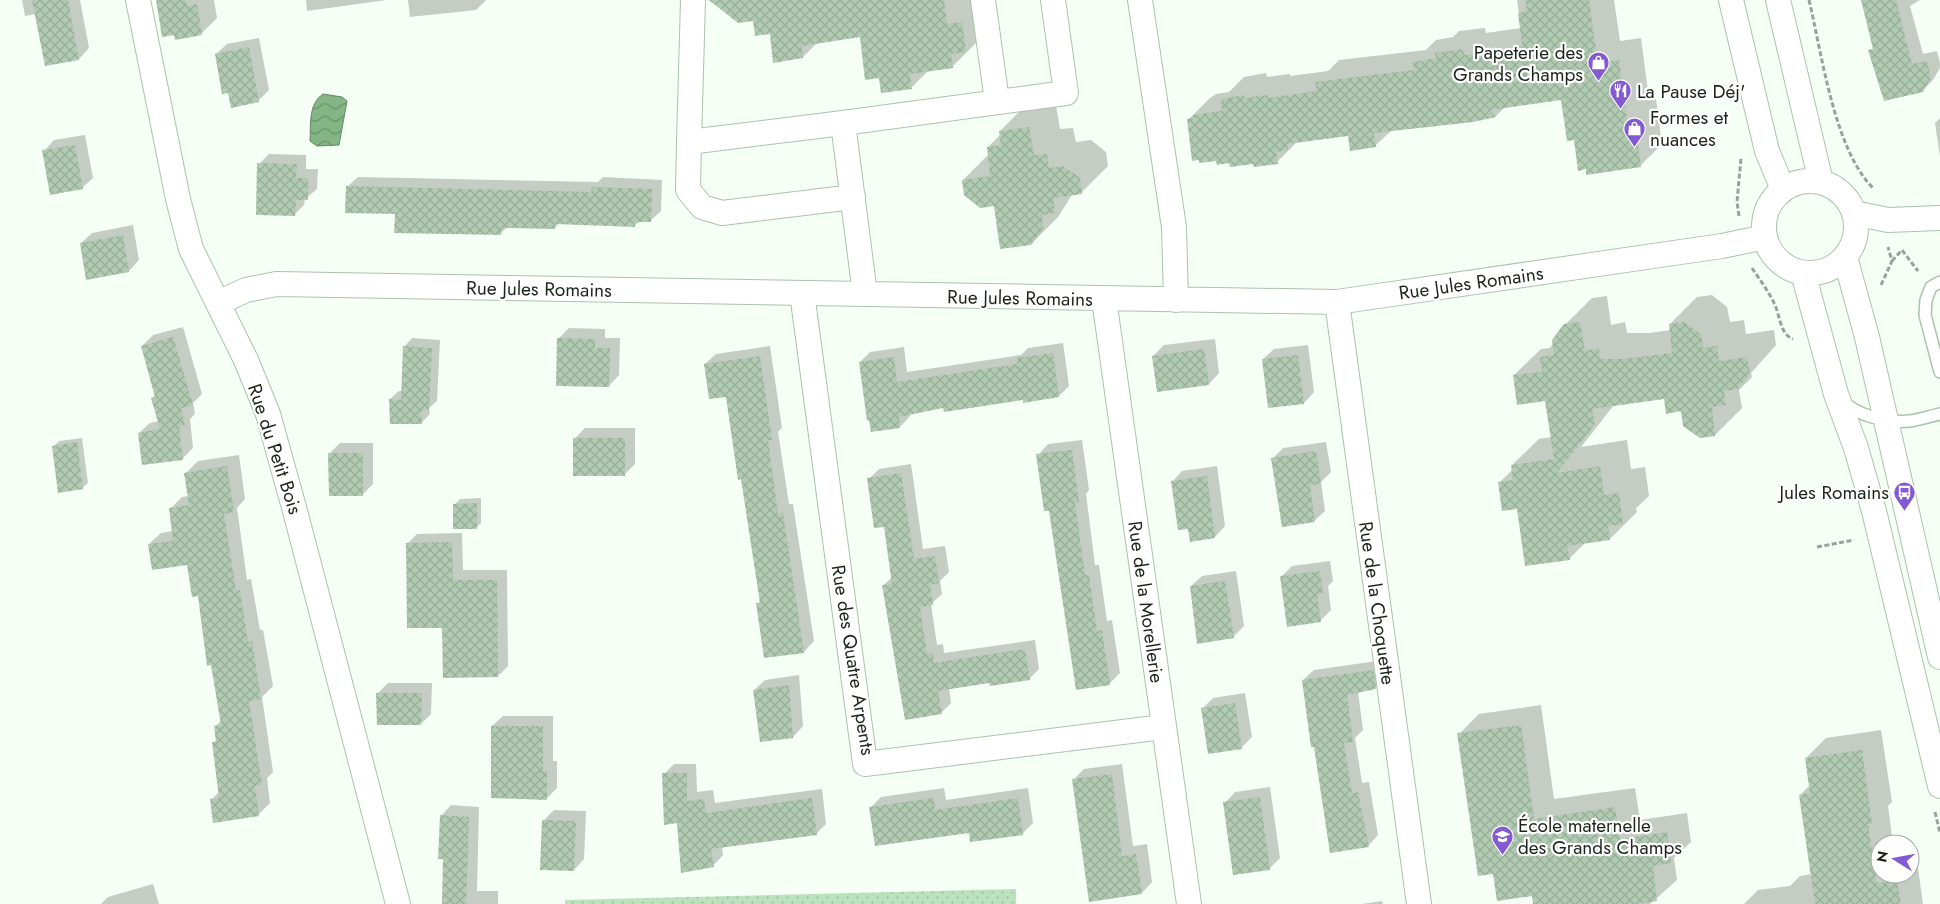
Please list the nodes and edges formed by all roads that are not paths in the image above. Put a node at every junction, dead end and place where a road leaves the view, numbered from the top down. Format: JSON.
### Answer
{"nodes":[{"id":1,"x":138,"y":0,"type":"edge"},
{"id":2,"x":693,"y":0,"type":"edge"},
{"id":3,"x":983,"y":0,"type":"edge"},
{"id":4,"x":1053,"y":0,"type":"edge"},
{"id":5,"x":1140,"y":0,"type":"edge"},
{"id":6,"x":1731,"y":0,"type":"edge"},
{"id":7,"x":1778,"y":0,"type":"edge"},
{"id":8,"x":997,"y":101,"type":"junction"},
{"id":9,"x":843,"y":123,"type":"junction"},
{"id":10,"x":688,"y":142,"type":"junction"},
{"id":11,"x":1821,"y":182,"type":"junction"},
{"id":12,"x":1783,"y":189,"type":"junction"},
{"id":13,"x":853,"y":197,"type":"junction"},
{"id":14,"x":1854,"y":213,"type":"junction"},
{"id":15,"x":1940,"y":218,"type":"edge"},
{"id":16,"x":1764,"y":237,"type":"junction"},
{"id":17,"x":1845,"y":257,"type":"junction"},
{"id":18,"x":1804,"y":273,"type":"junction"},
{"id":19,"x":1936,"y":285,"type":"edge"},
{"id":20,"x":802,"y":293,"type":"junction"},
{"id":21,"x":865,"y":294,"type":"junction"},
{"id":22,"x":1104,"y":299,"type":"junction"},
{"id":23,"x":1176,"y":300,"type":"junction"},
{"id":24,"x":1337,"y":302,"type":"junction"},
{"id":25,"x":218,"y":303,"type":"junction"},
{"id":26,"x":1940,"y":372,"type":"edge"},
{"id":27,"x":1836,"y":394,"type":"junction"},
{"id":28,"x":1940,"y":414,"type":"edge"},
{"id":29,"x":1885,"y":420,"type":"junction"},
{"id":30,"x":1940,"y":657,"type":"edge"},
{"id":31,"x":1163,"y":727,"type":"junction"},
{"id":32,"x":1940,"y":786,"type":"edge"},
{"id":33,"x":398,"y":904,"type":"edge"},
{"id":34,"x":1189,"y":904,"type":"edge"},
{"id":35,"x":1419,"y":904,"type":"edge"}],
"edges":[{"from":1,"to":25,"type":"street","name":"Rue du Petit Bois"},
{"from":2,"to":10,"type":"street"},
{"from":3,"to":8,"type":"street"},
{"from":4,"to":8,"type":"street"},
{"from":5,"to":23,"type":"street"},
{"from":6,"to":12,"type":"street"},
{"from":7,"to":11,"type":"street"},
{"from":8,"to":9,"type":"street"},
{"from":9,"to":10,"type":"street"},
{"from":9,"to":13,"type":"street"},
{"from":10,"to":13,"type":"street"},
{"from":11,"to":12,"type":"street"},
{"from":11,"to":14,"type":"street"},
{"from":12,"to":16,"type":"street"},
{"from":13,"to":21,"type":"street"},
{"from":14,"to":15,"type":"street"},
{"from":14,"to":17,"type":"street"},
{"from":16,"to":18,"type":"street"},
{"from":16,"to":24,"type":"street","name":"Rue Jules Romains"},
{"from":17,"to":18,"type":"street"},
{"from":17,"to":29,"type":"street"},
{"from":18,"to":27,"type":"street"},
{"from":19,"to":26,"type":"lane"},
{"from":20,"to":21,"type":"street","name":"Rue Jules Romains"},
{"from":20,"to":25,"type":"street","name":"Rue Jules Romains"},
{"from":20,"to":31,"type":"street","name":"Rue des Quatre Arpents"},
{"from":21,"to":22,"type":"street","name":"Rue Jules Romains"},
{"from":22,"to":23,"type":"street","name":"Rue Jules Romains"},
{"from":22,"to":31,"type":"street","name":"Rue de la Morellerie"},
{"from":23,"to":24,"type":"street","name":"Rue Jules Romains"},
{"from":24,"to":35,"type":"street","name":"Rue de la Choquette"},
{"from":25,"to":33,"type":"street","name":"Rue du Petit Bois"},
{"from":27,"to":29,"type":"lane"},
{"from":27,"to":32,"type":"street"},
{"from":28,"to":29,"type":"lane"},
{"from":29,"to":30,"type":"street"},
{"from":31,"to":34,"type":"street","name":"Rue de la Morellerie"}]}
